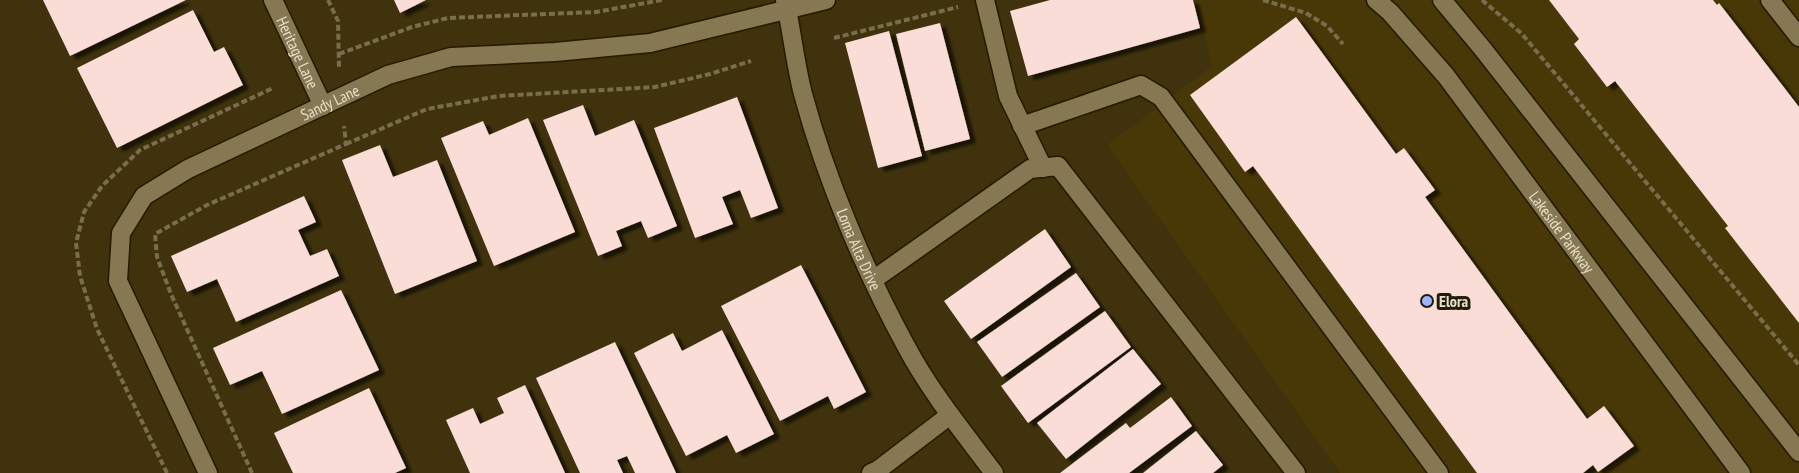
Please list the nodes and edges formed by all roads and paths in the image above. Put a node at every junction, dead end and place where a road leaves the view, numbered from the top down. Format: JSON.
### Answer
{"nodes":[{"id":1,"x":273,"y":0,"type":"edge"},
{"id":2,"x":328,"y":0,"type":"edge"},
{"id":3,"x":662,"y":0,"type":"edge"},
{"id":4,"x":826,"y":0,"type":"edge"},
{"id":5,"x":985,"y":0,"type":"edge"},
{"id":6,"x":1263,"y":0,"type":"edge"},
{"id":7,"x":1376,"y":0,"type":"edge"},
{"id":8,"x":1442,"y":0,"type":"edge"},
{"id":9,"x":1482,"y":0,"type":"edge"},
{"id":10,"x":1770,"y":0,"type":"edge"},
{"id":11,"x":786,"y":5,"type":"edge"},
{"id":12,"x":1799,"y":37,"type":"edge"},
{"id":13,"x":834,"y":38,"type":"dead end"},
{"id":14,"x":1343,"y":44,"type":"dead end"},
{"id":15,"x":339,"y":54,"type":"junction"},
{"id":16,"x":751,"y":61,"type":"dead end"},
{"id":17,"x":340,"y":98,"type":"junction"},
{"id":18,"x":323,"y":106,"type":"junction"},
{"id":19,"x":1022,"y":126,"type":"junction"},
{"id":20,"x":346,"y":144,"type":"junction"},
{"id":21,"x":1043,"y":168,"type":"junction"},
{"id":22,"x":873,"y":280,"type":"junction"},
{"id":23,"x":1799,"y":365,"type":"edge"},
{"id":24,"x":950,"y":415,"type":"junction"},
{"id":25,"x":1799,"y":452,"type":"edge"},
{"id":26,"x":208,"y":473,"type":"edge"},
{"id":27,"x":252,"y":473,"type":"edge"},
{"id":28,"x":872,"y":473,"type":"edge"},
{"id":29,"x":994,"y":473,"type":"edge"},
{"id":30,"x":1296,"y":473,"type":"edge"},
{"id":31,"x":1439,"y":473,"type":"edge"},
{"id":32,"x":1741,"y":473,"type":"edge"}],
"edges":[{"from":1,"to":18,"type":"street","name":"Heritage Lane"},
{"from":2,"to":15,"type":"path"},
{"from":3,"to":15,"type":"path"},
{"from":4,"to":11,"type":"street","name":"Sandy Lane"},
{"from":5,"to":13,"type":"path"},
{"from":5,"to":19,"type":"street"},
{"from":6,"to":14,"type":"path"},
{"from":7,"to":32,"type":"street","name":"Lakeside Parkway"},
{"from":8,"to":25,"type":"street"},
{"from":9,"to":23,"type":"path"},
{"from":10,"to":12,"type":"street"},
{"from":11,"to":17,"type":"street","name":"Sandy Lane"},
{"from":11,"to":22,"type":"street","name":"Loma Alta Drive"},
{"from":15,"to":17,"type":"path"},
{"from":16,"to":20,"type":"path"},
{"from":17,"to":18,"type":"street","name":"Sandy Lane"},
{"from":17,"to":20,"type":"path"},
{"from":18,"to":26,"type":"street","name":"Sandy Lane"},
{"from":19,"to":21,"type":"street"},
{"from":19,"to":31,"type":"street"},
{"from":20,"to":27,"type":"path"},
{"from":21,"to":22,"type":"street"},
{"from":21,"to":30,"type":"street"},
{"from":22,"to":24,"type":"street","name":"Loma Alta Drive"},
{"from":24,"to":28,"type":"street"},
{"from":24,"to":29,"type":"street","name":"Loma Alta Drive"}]}
